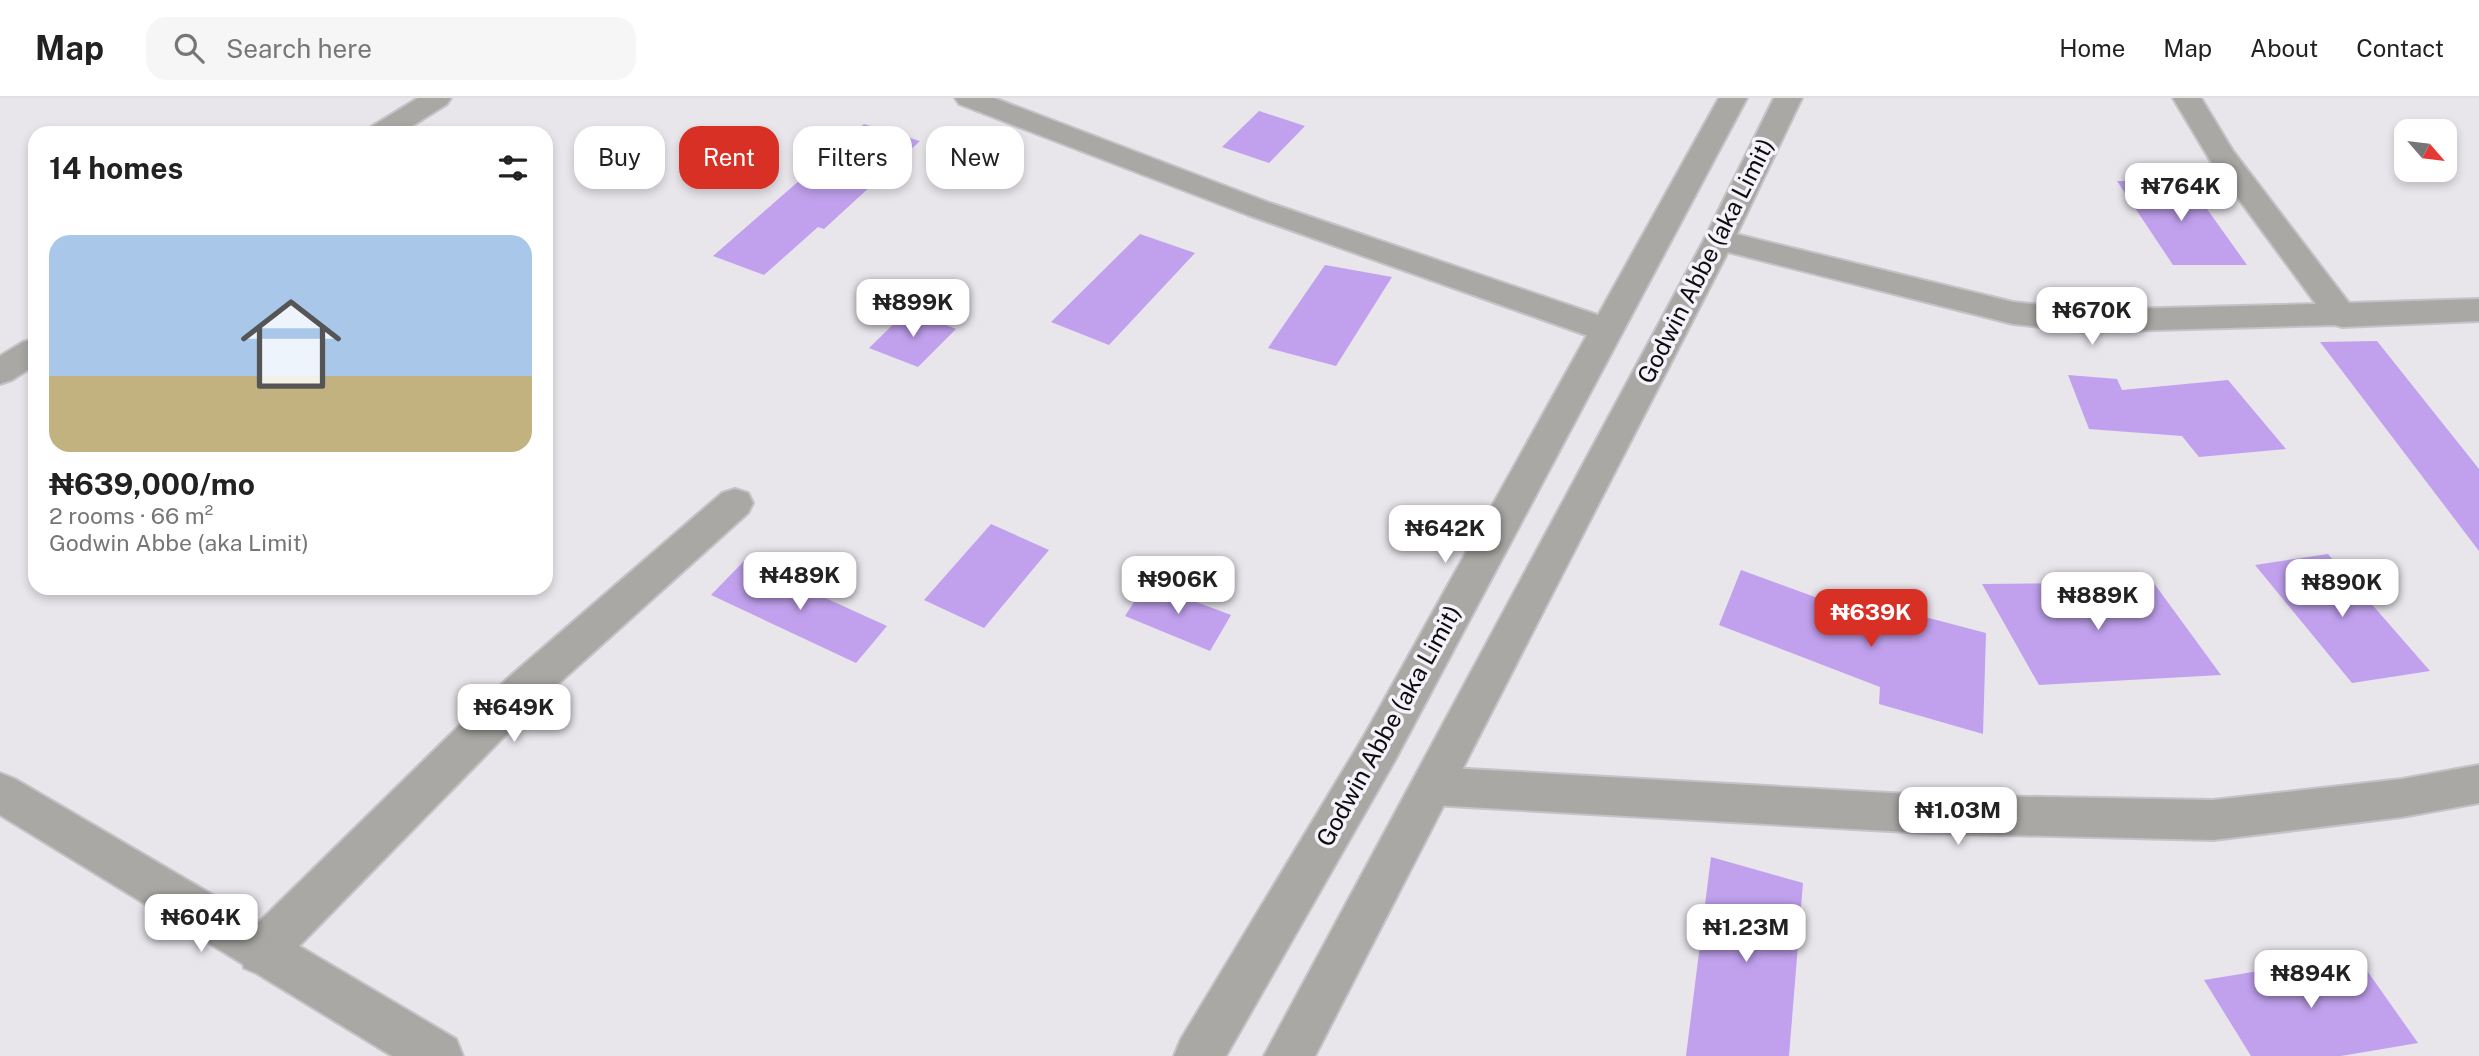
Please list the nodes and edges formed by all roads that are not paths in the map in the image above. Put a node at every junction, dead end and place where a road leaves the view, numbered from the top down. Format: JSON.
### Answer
{"nodes":[{"id":1,"x":437,"y":98,"type":"edge"},
{"id":2,"x":969,"y":98,"type":"edge"},
{"id":3,"x":1733,"y":98,"type":"edge"},
{"id":4,"x":1788,"y":98,"type":"edge"},
{"id":5,"x":2186,"y":98,"type":"edge"},
{"id":6,"x":393,"y":126,"type":"edge"},
{"id":7,"x":1719,"y":240,"type":"junction"},
{"id":8,"x":2479,"y":310,"type":"edge"},
{"id":9,"x":2342,"y":316,"type":"junction"},
{"id":10,"x":1606,"y":330,"type":"junction"},
{"id":11,"x":28,"y":354,"type":"edge"},
{"id":12,"x":0,"y":372,"type":"edge"},
{"id":13,"x":735,"y":503,"type":"dead end"},
{"id":14,"x":2479,"y":784,"type":"edge"},
{"id":15,"x":1432,"y":786,"type":"junction"},
{"id":16,"x":0,"y":792,"type":"edge"},
{"id":17,"x":261,"y":952,"type":"junction"},
{"id":18,"x":438,"y":1056,"type":"edge"},
{"id":19,"x":1199,"y":1056,"type":"edge"},
{"id":20,"x":1289,"y":1056,"type":"edge"}],
"edges":[{"from":1,"to":6,"type":"street"},
{"from":2,"to":10,"type":"street"},
{"from":3,"to":10,"type":"street","name":"Godwin Abbe (aka Limit)"},
{"from":4,"to":7,"type":"street","name":"Godwin Abbe (aka Limit)"},
{"from":5,"to":9,"type":"street"},
{"from":7,"to":9,"type":"street"},
{"from":7,"to":15,"type":"street","name":"Godwin Abbe (aka Limit)"},
{"from":8,"to":9,"type":"street"},
{"from":10,"to":19,"type":"street","name":"Godwin Abbe (aka Limit)"},
{"from":11,"to":12,"type":"street"},
{"from":13,"to":17,"type":"street"},
{"from":14,"to":15,"type":"street"},
{"from":15,"to":20,"type":"street","name":"Godwin Abbe (aka Limit)"},
{"from":16,"to":17,"type":"street"},
{"from":17,"to":18,"type":"street"}]}
